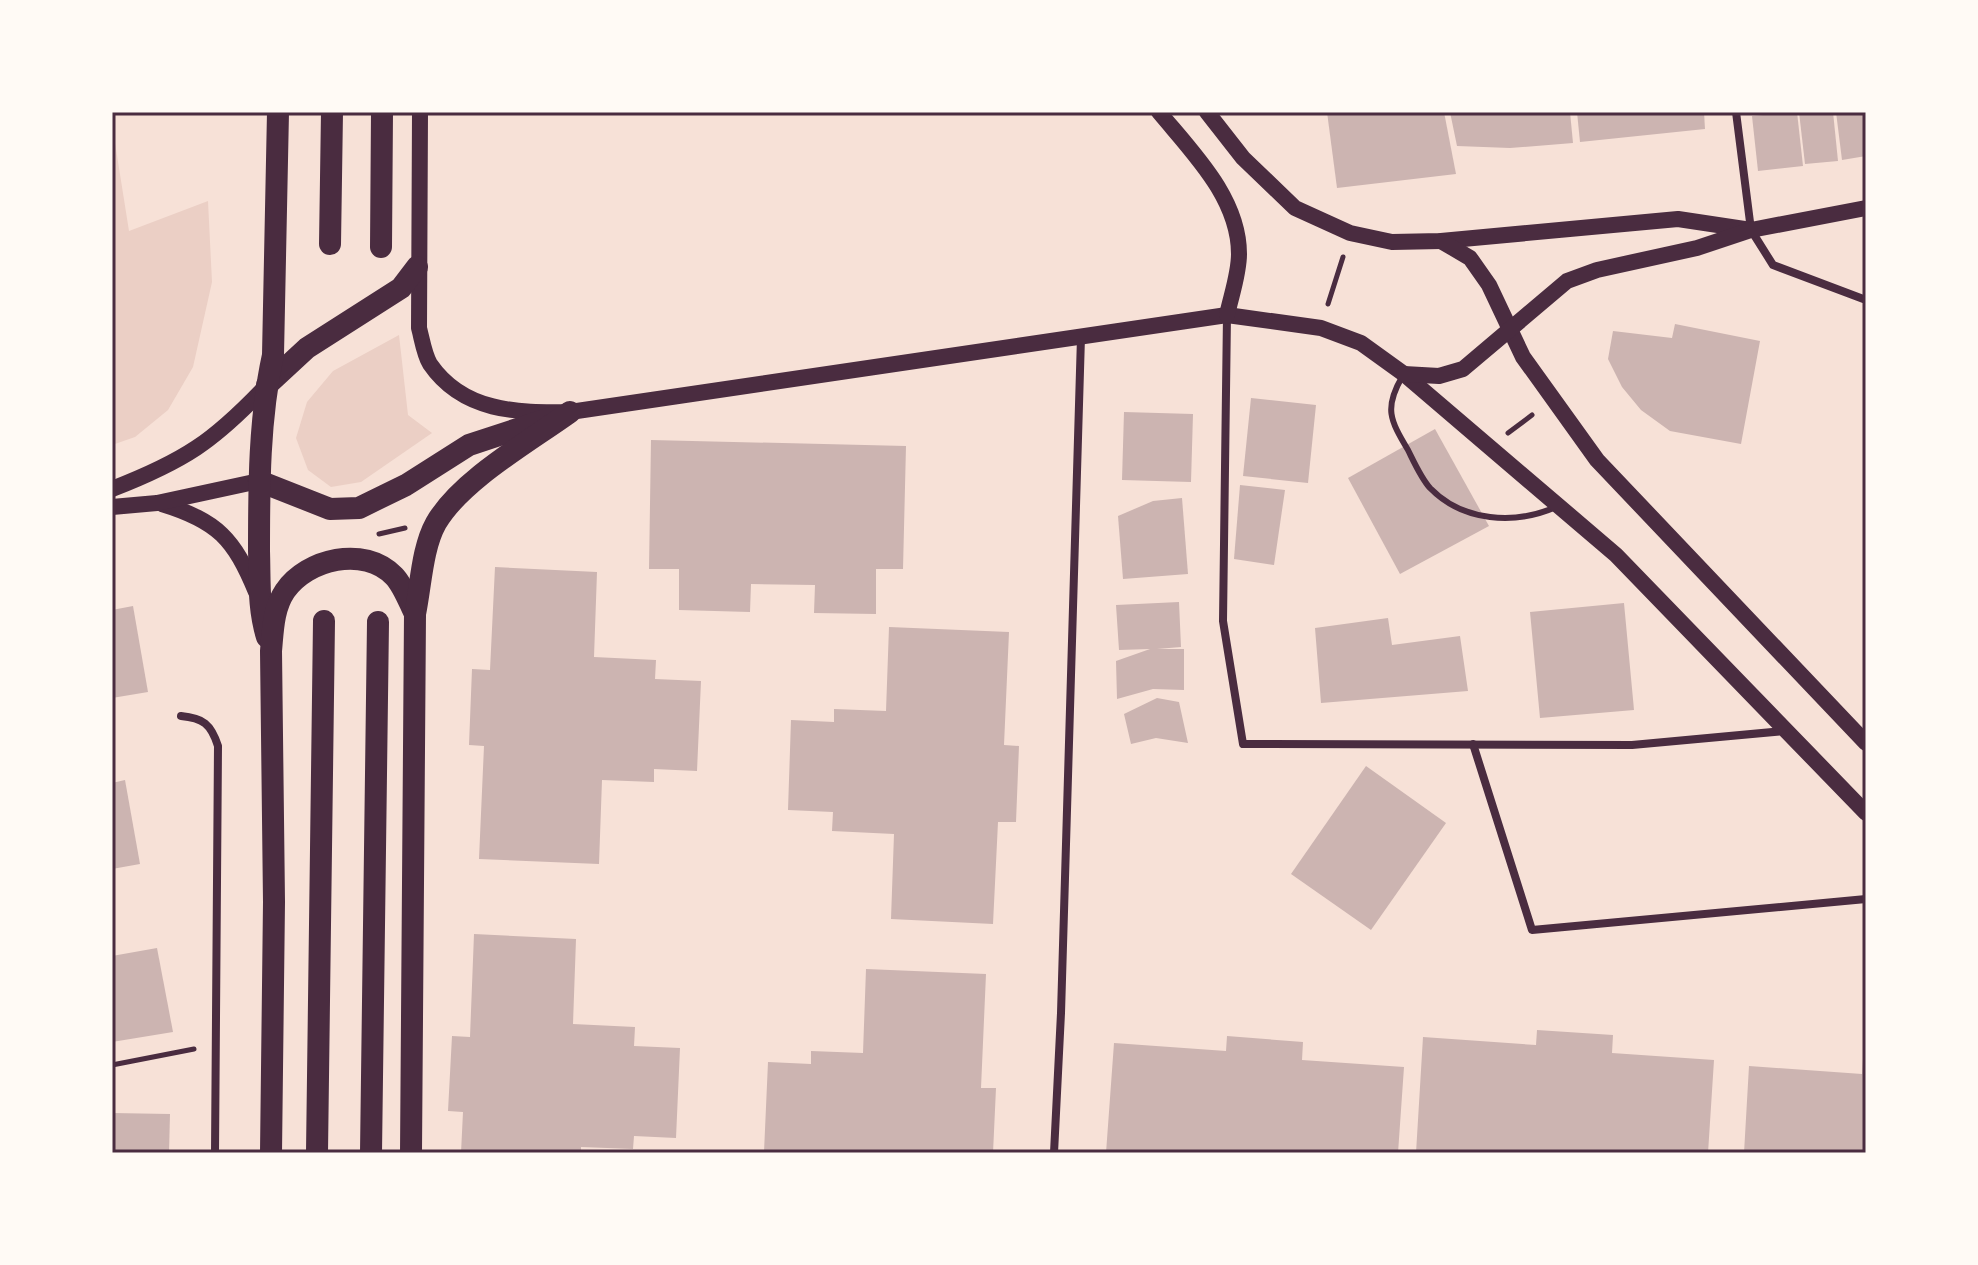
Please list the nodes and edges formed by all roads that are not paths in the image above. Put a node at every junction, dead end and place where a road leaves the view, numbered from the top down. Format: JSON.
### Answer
{"nodes":[{"id":1,"x":278,"y":112,"type":"edge"},
{"id":2,"x":332,"y":112,"type":"edge"},
{"id":3,"x":382,"y":112,"type":"edge"},
{"id":4,"x":420,"y":112,"type":"edge"},
{"id":5,"x":1159,"y":112,"type":"edge"},
{"id":6,"x":1207,"y":112,"type":"edge"},
{"id":7,"x":1736,"y":112,"type":"edge"},
{"id":8,"x":1866,"y":208,"type":"edge"},
{"id":9,"x":1751,"y":230,"type":"junction"},
{"id":10,"x":1441,"y":241,"type":"junction"},
{"id":11,"x":330,"y":244,"type":"dead end"},
{"id":12,"x":381,"y":247,"type":"dead end"},
{"id":13,"x":417,"y":267,"type":"junction"},
{"id":14,"x":1866,"y":300,"type":"edge"},
{"id":15,"x":1227,"y":315,"type":"junction"},
{"id":16,"x":1509,"y":331,"type":"junction"},
{"id":17,"x":1081,"y":337,"type":"junction"},
{"id":18,"x":1404,"y":374,"type":"junction"},
{"id":19,"x":266,"y":386,"type":"junction"},
{"id":20,"x":570,"y":412,"type":"junction"},
{"id":21,"x":259,"y":481,"type":"junction"},
{"id":22,"x":112,"y":489,"type":"edge"},
{"id":23,"x":157,"y":503,"type":"junction"},
{"id":24,"x":1560,"y":506,"type":"junction"},
{"id":25,"x":112,"y":507,"type":"edge"},
{"id":26,"x":259,"y":598,"type":"junction"},
{"id":27,"x":415,"y":614,"type":"junction"},
{"id":28,"x":324,"y":621,"type":"dead end"},
{"id":29,"x":378,"y":622,"type":"dead end"},
{"id":30,"x":271,"y":651,"type":"junction"},
{"id":31,"x":181,"y":716,"type":"dead end"},
{"id":32,"x":1789,"y":731,"type":"junction"},
{"id":33,"x":1866,"y":743,"type":"edge"},
{"id":34,"x":1473,"y":744,"type":"junction"},
{"id":35,"x":1866,"y":813,"type":"edge"},
{"id":36,"x":1866,"y":899,"type":"edge"},
{"id":37,"x":215,"y":1153,"type":"edge"},
{"id":38,"x":271,"y":1153,"type":"edge"},
{"id":39,"x":317,"y":1153,"type":"edge"},
{"id":40,"x":371,"y":1153,"type":"edge"},
{"id":41,"x":411,"y":1153,"type":"edge"},
{"id":42,"x":1054,"y":1153,"type":"edge"}],
"edges":[{"from":1,"to":19,"type":"highway"},
{"from":2,"to":11,"type":"highway"},
{"from":3,"to":12,"type":"highway"},
{"from":4,"to":13,"type":"main road"},
{"from":5,"to":15,"type":"main road"},
{"from":6,"to":10,"type":"main road"},
{"from":7,"to":9,"type":"street"},
{"from":8,"to":9,"type":"main road"},
{"from":9,"to":10,"type":"main road"},
{"from":9,"to":14,"type":"street"},
{"from":9,"to":16,"type":"main road"},
{"from":10,"to":16,"type":"main road"},
{"from":13,"to":19,"type":"highway"},
{"from":13,"to":20,"type":"main road"},
{"from":15,"to":17,"type":"main road"},
{"from":15,"to":18,"type":"main road"},
{"from":15,"to":34,"type":"street"},
{"from":16,"to":18,"type":"main road"},
{"from":16,"to":33,"type":"main road"},
{"from":17,"to":20,"type":"main road"},
{"from":17,"to":42,"type":"street"},
{"from":18,"to":24,"type":"main road"},
{"from":18,"to":24,"type":"lane"},
{"from":19,"to":21,"type":"highway"},
{"from":19,"to":22,"type":"main road"},
{"from":20,"to":21,"type":"highway"},
{"from":20,"to":27,"type":"highway"},
{"from":21,"to":23,"type":"main road"},
{"from":21,"to":26,"type":"highway"},
{"from":23,"to":25,"type":"main road"},
{"from":23,"to":26,"type":"main road"},
{"from":24,"to":32,"type":"main road"},
{"from":26,"to":30,"type":"highway"},
{"from":27,"to":30,"type":"highway"},
{"from":27,"to":41,"type":"highway"},
{"from":28,"to":39,"type":"highway"},
{"from":29,"to":40,"type":"highway"},
{"from":30,"to":38,"type":"highway"},
{"from":31,"to":37,"type":"street"},
{"from":32,"to":34,"type":"street"},
{"from":32,"to":35,"type":"main road"},
{"from":34,"to":36,"type":"street"}]}
